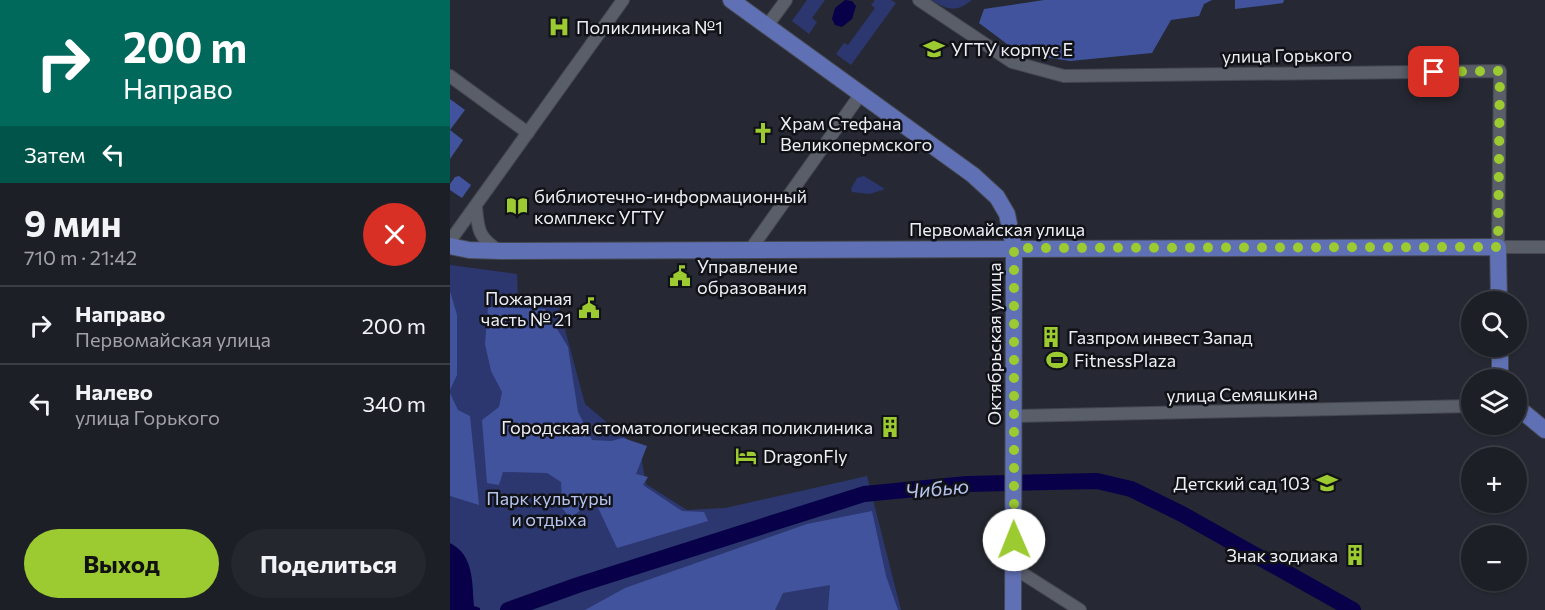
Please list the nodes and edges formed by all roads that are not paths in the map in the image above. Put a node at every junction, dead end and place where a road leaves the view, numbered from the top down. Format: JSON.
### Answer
{"nodes":[{"id":1,"x":623,"y":0,"type":"edge"},
{"id":2,"x":731,"y":0,"type":"edge"},
{"id":3,"x":786,"y":0,"type":"edge"},
{"id":4,"x":919,"y":0,"type":"edge"},
{"id":5,"x":766,"y":26,"type":"junction"},
{"id":6,"x":450,"y":76,"type":"edge"},
{"id":7,"x":860,"y":94,"type":"junction"},
{"id":8,"x":528,"y":133,"type":"junction"},
{"id":9,"x":476,"y":207,"type":"junction"},
{"id":10,"x":450,"y":241,"type":"edge"},
{"id":11,"x":450,"y":246,"type":"edge"},
{"id":12,"x":1498,"y":247,"type":"junction"},
{"id":13,"x":1545,"y":247,"type":"edge"},
{"id":14,"x":1014,"y":248,"type":"junction"},
{"id":15,"x":750,"y":250,"type":"junction"},
{"id":16,"x":500,"y":251,"type":"junction"},
{"id":17,"x":1499,"y":291,"type":"edge"},
{"id":18,"x":1461,"y":406,"type":"edge"},
{"id":19,"x":1013,"y":416,"type":"junction"},
{"id":20,"x":1527,"y":416,"type":"edge"},
{"id":21,"x":1545,"y":429,"type":"edge"},
{"id":22,"x":1014,"y":568,"type":"junction"},
{"id":23,"x":1013,"y":610,"type":"edge"},
{"id":24,"x":1080,"y":610,"type":"edge"}],
"edges":[{"from":1,"to":8,"type":"street"},
{"from":2,"to":5,"type":"main road","name":"Октябрьская улица"},
{"from":3,"to":5,"type":"street"},
{"from":4,"to":12,"type":"street","name":"улица Горького"},
{"from":5,"to":7,"type":"main road","name":"Октябрьская улица"},
{"from":6,"to":8,"type":"street"},
{"from":7,"to":14,"type":"main road","name":"Октябрьская улица"},
{"from":7,"to":15,"type":"street"},
{"from":8,"to":9,"type":"street"},
{"from":9,"to":10,"type":"street"},
{"from":9,"to":16,"type":"street"},
{"from":11,"to":16,"type":"main road","name":"Первомайская улица"},
{"from":12,"to":13,"type":"street","name":"Первомайская улица"},
{"from":12,"to":14,"type":"main road","name":"Первомайская улица"},
{"from":12,"to":17,"type":"main road"},
{"from":14,"to":15,"type":"main road","name":"Первомайская улица"},
{"from":14,"to":19,"type":"main road","name":"Октябрьская улица"},
{"from":15,"to":16,"type":"main road","name":"Первомайская улица"},
{"from":18,"to":19,"type":"street","name":"улица Семяшкина"},
{"from":19,"to":22,"type":"main road","name":"Октябрьская улица"},
{"from":20,"to":21,"type":"main road"},
{"from":22,"to":23,"type":"main road","name":"Октябрьская улица"},
{"from":22,"to":24,"type":"street"}]}
